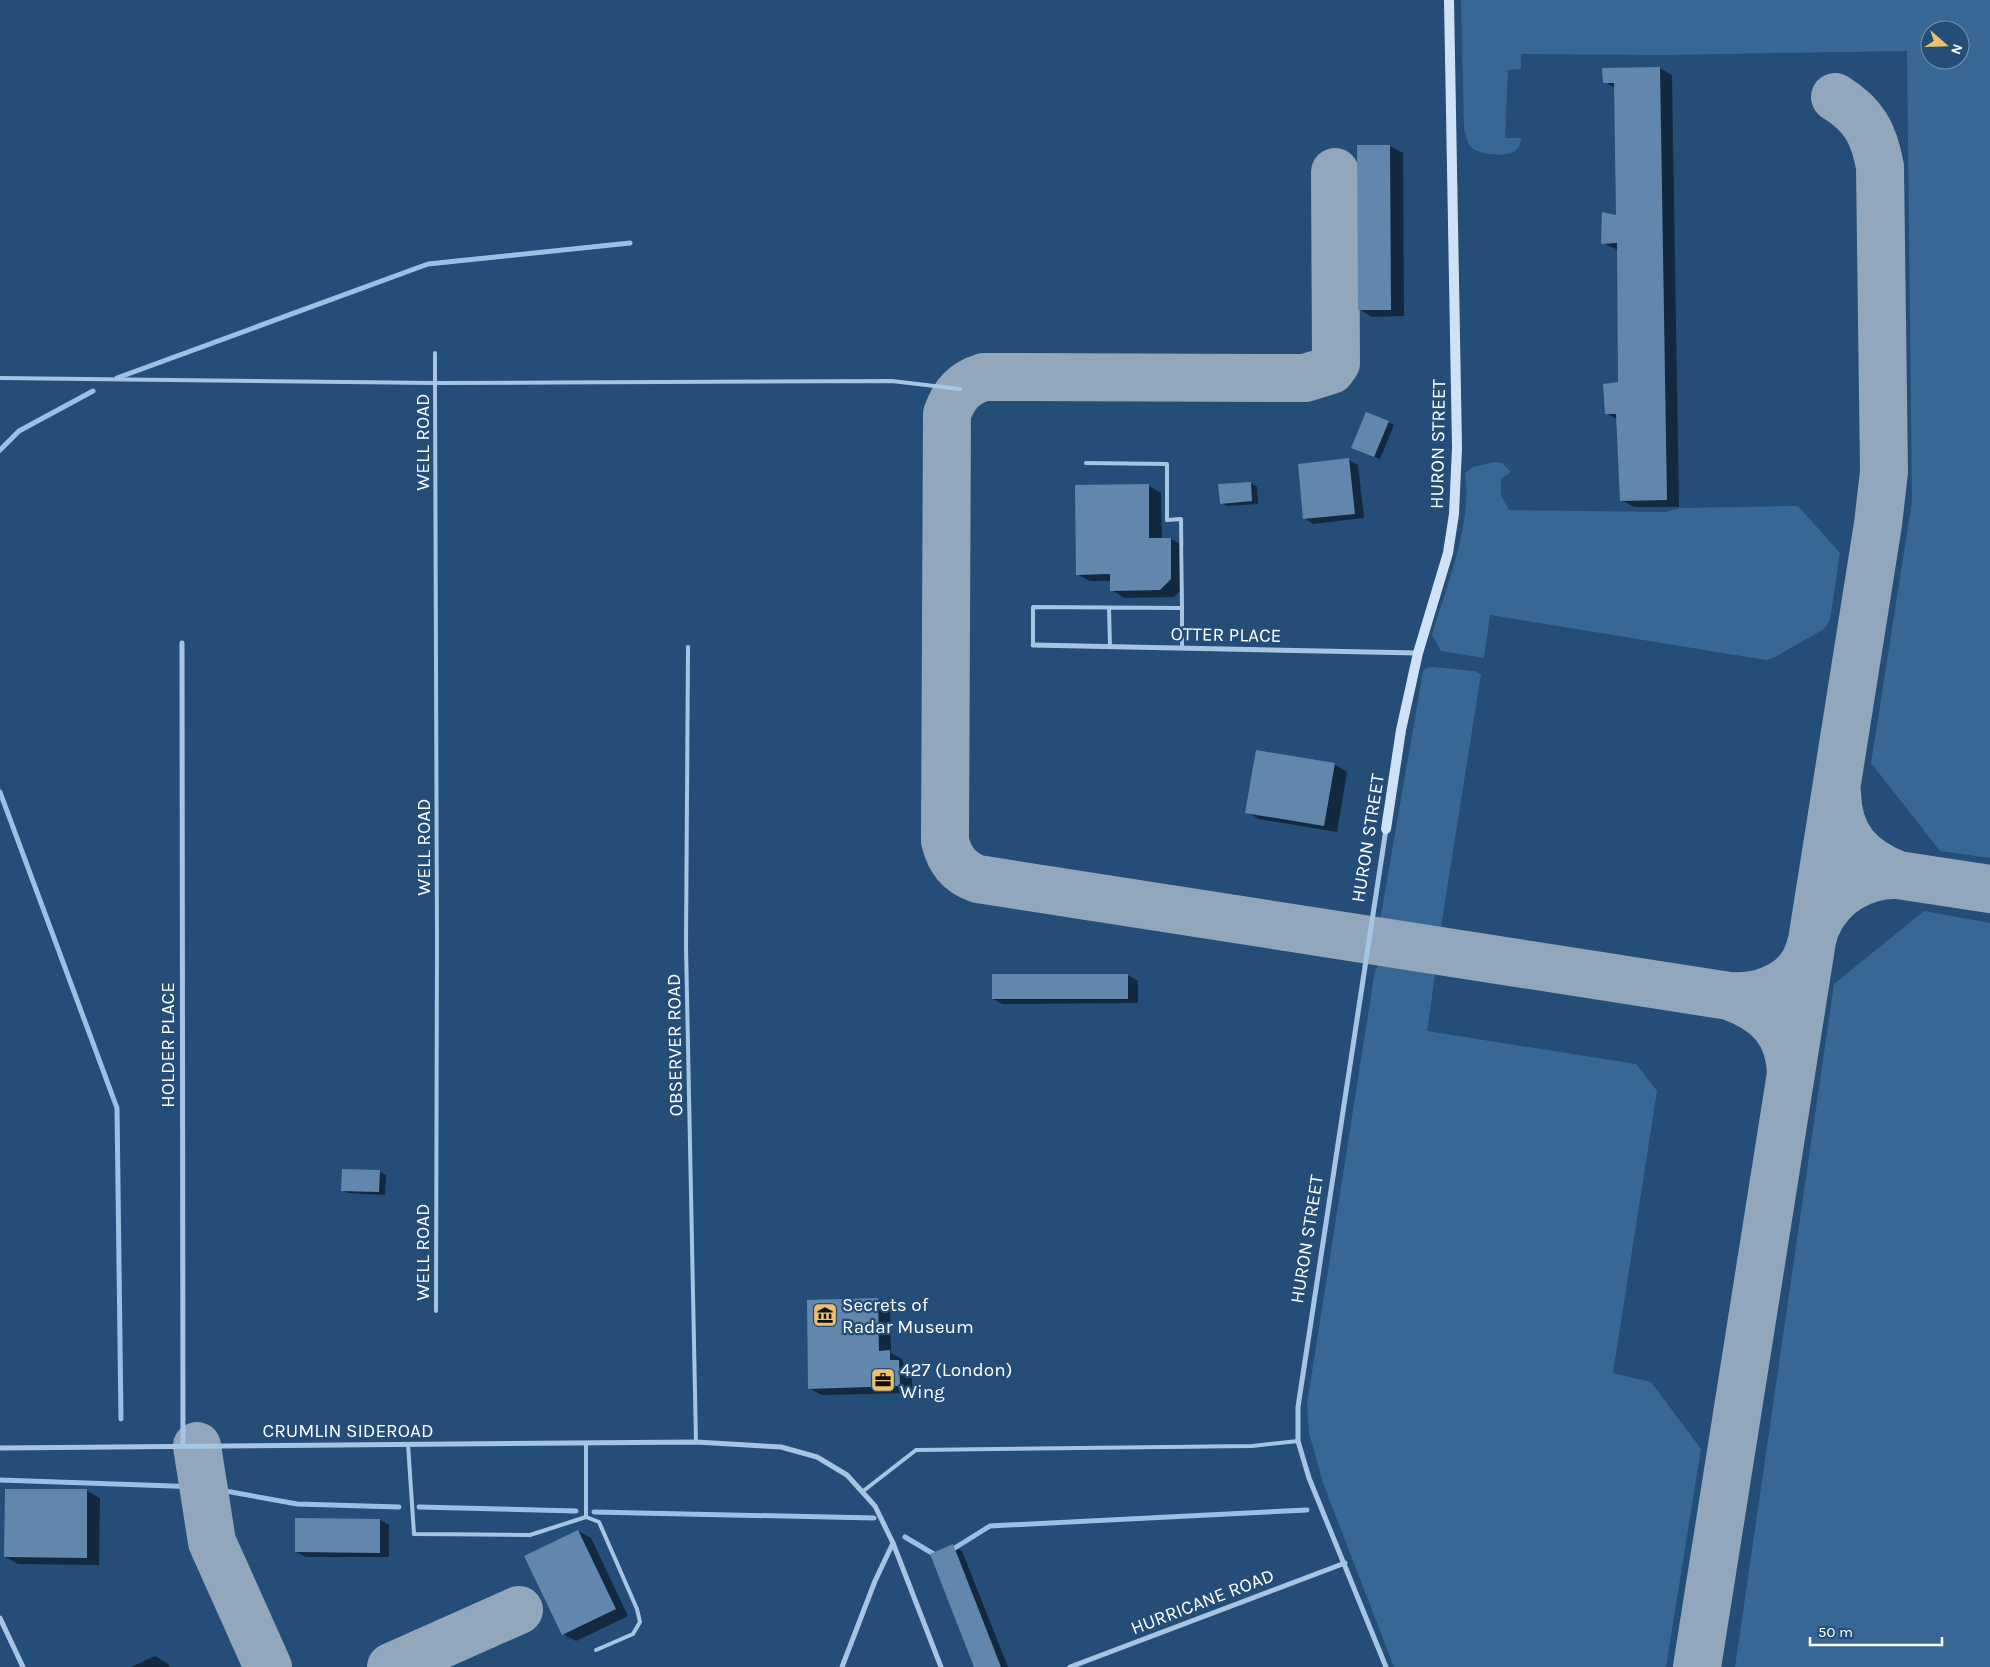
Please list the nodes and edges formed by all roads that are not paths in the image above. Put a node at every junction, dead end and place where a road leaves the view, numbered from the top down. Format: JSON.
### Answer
{"nodes":[{"id":1,"x":1449,"y":0,"type":"edge"},
{"id":2,"x":435,"y":353,"type":"dead end"},
{"id":3,"x":0,"y":378,"type":"edge"},
{"id":4,"x":435,"y":383,"type":"junction"},
{"id":5,"x":960,"y":389,"type":"dead end"},
{"id":6,"x":1086,"y":463,"type":"dead end"},
{"id":7,"x":1110,"y":608,"type":"junction"},
{"id":8,"x":1182,"y":608,"type":"junction"},
{"id":9,"x":182,"y":643,"type":"dead end"},
{"id":10,"x":1033,"y":645,"type":"joint"},
{"id":11,"x":688,"y":647,"type":"dead end"},
{"id":12,"x":1110,"y":647,"type":"junction"},
{"id":13,"x":1182,"y":648,"type":"junction"},
{"id":14,"x":1418,"y":652,"type":"junction"},
{"id":15,"x":1386,"y":829,"type":"joint"},
{"id":16,"x":436,"y":904,"type":"dead end"},
{"id":17,"x":436,"y":1311,"type":"dead end"},
{"id":18,"x":1298,"y":1441,"type":"junction"},
{"id":19,"x":696,"y":1442,"type":"junction"},
{"id":20,"x":586,"y":1443,"type":"junction"},
{"id":21,"x":408,"y":1444,"type":"junction"},
{"id":22,"x":183,"y":1446,"type":"junction"},
{"id":23,"x":0,"y":1448,"type":"edge"},
{"id":24,"x":862,"y":1492,"type":"junction"},
{"id":25,"x":586,"y":1518,"type":"junction"},
{"id":26,"x":893,"y":1543,"type":"junction"},
{"id":27,"x":1344,"y":1563,"type":"junction"},
{"id":28,"x":0,"y":1618,"type":"edge"},
{"id":29,"x":596,"y":1650,"type":"dead end"},
{"id":30,"x":23,"y":1667,"type":"edge"},
{"id":31,"x":842,"y":1667,"type":"edge"},
{"id":32,"x":941,"y":1667,"type":"edge"},
{"id":33,"x":1070,"y":1667,"type":"edge"},
{"id":34,"x":1386,"y":1667,"type":"edge"}],
"edges":[{"from":1,"to":14,"type":"street","name":"HURON STREET"},
{"from":2,"to":4,"type":"lane"},
{"from":3,"to":4,"type":"lane"},
{"from":4,"to":5,"type":"lane"},
{"from":4,"to":16,"type":"lane"},
{"from":4,"to":17,"type":"lane","name":"WELL ROAD"},
{"from":6,"to":8,"type":"lane"},
{"from":7,"to":8,"type":"lane"},
{"from":7,"to":10,"type":"lane"},
{"from":7,"to":12,"type":"lane"},
{"from":8,"to":13,"type":"lane"},
{"from":9,"to":22,"type":"street","name":"HOLDER PLACE"},
{"from":10,"to":12,"type":"street","name":"OTTER PLACE"},
{"from":11,"to":19,"type":"lane","name":"OBSERVER ROAD"},
{"from":12,"to":13,"type":"street","name":"OTTER PLACE"},
{"from":13,"to":14,"type":"street","name":"OTTER PLACE"},
{"from":14,"to":15,"type":"street","name":"HURON STREET"},
{"from":15,"to":18,"type":"street","name":"HURON STREET"},
{"from":18,"to":24,"type":"lane"},
{"from":18,"to":27,"type":"street","name":"HURON STREET"},
{"from":19,"to":20,"type":"street","name":"CRUMLIN SIDEROAD"},
{"from":19,"to":24,"type":"street","name":"CRUMLIN SIDEROAD"},
{"from":20,"to":21,"type":"street","name":"CRUMLIN SIDEROAD"},
{"from":20,"to":25,"type":"lane"},
{"from":21,"to":22,"type":"street","name":"CRUMLIN SIDEROAD"},
{"from":21,"to":25,"type":"lane"},
{"from":22,"to":23,"type":"street","name":"CRUMLIN SIDEROAD"},
{"from":24,"to":26,"type":"street","name":"CRUMLIN SIDEROAD"},
{"from":25,"to":29,"type":"lane"},
{"from":26,"to":31,"type":"street"},
{"from":26,"to":32,"type":"street","name":"CRUMLIN SIDEROAD"},
{"from":27,"to":33,"type":"street","name":"HURRICANE ROAD"},
{"from":27,"to":34,"type":"street","name":"HURON STREET"},
{"from":28,"to":30,"type":"street"}]}
